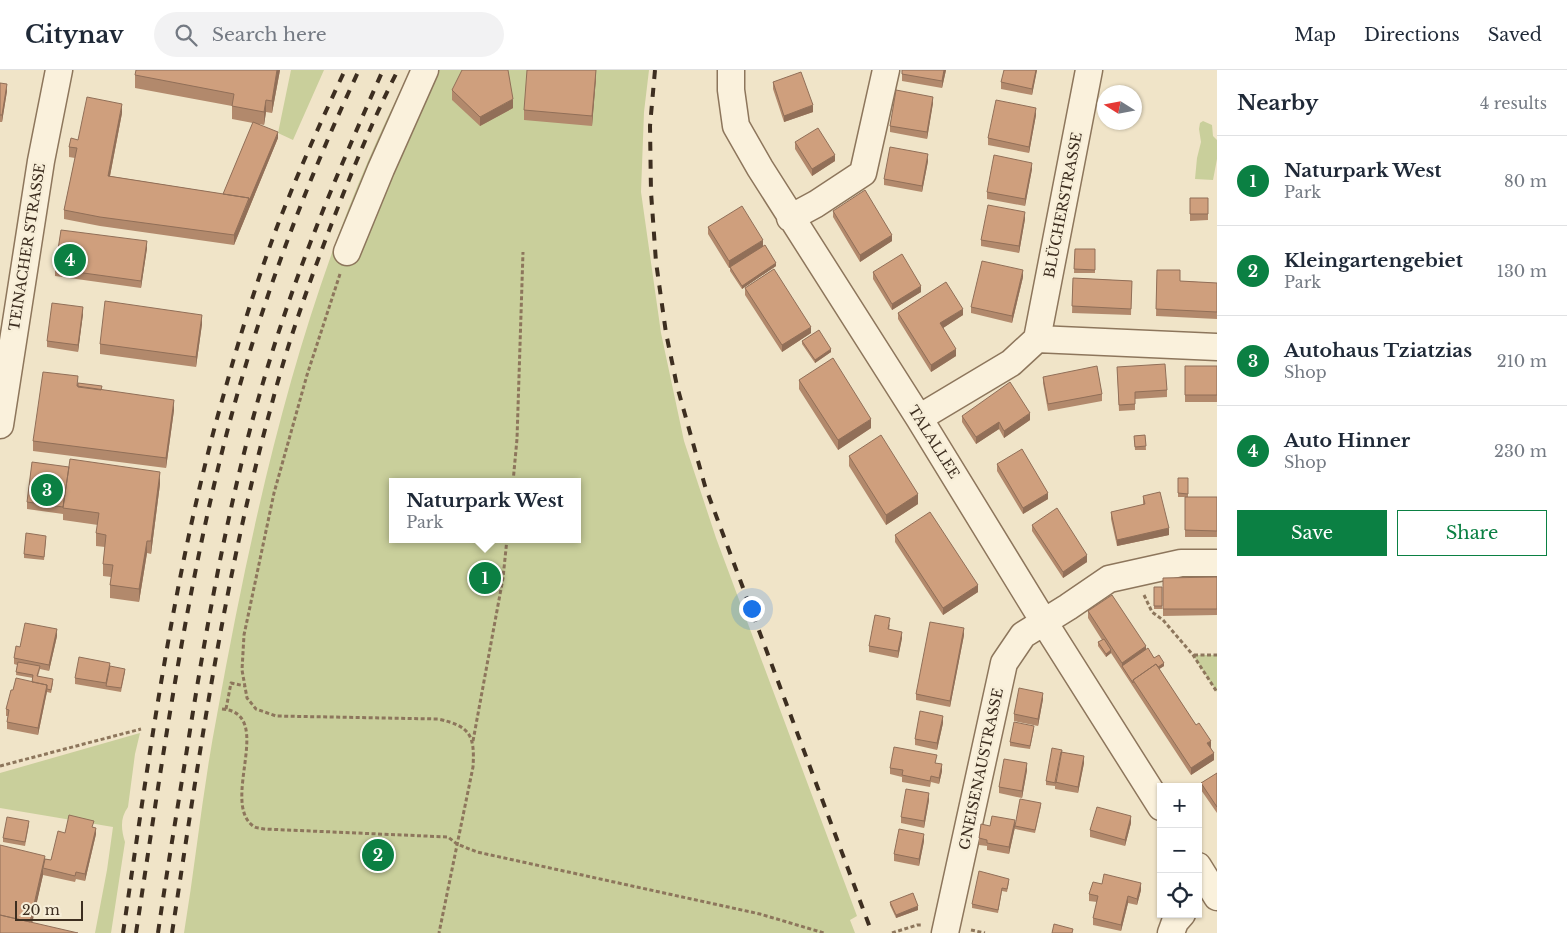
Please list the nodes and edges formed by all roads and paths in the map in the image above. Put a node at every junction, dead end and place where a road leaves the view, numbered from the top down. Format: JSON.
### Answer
{"nodes":[{"id":1,"x":59,"y":70,"type":"edge"},
{"id":2,"x":425,"y":70,"type":"edge"},
{"id":3,"x":731,"y":70,"type":"edge"},
{"id":4,"x":886,"y":70,"type":"edge"},
{"id":5,"x":1089,"y":70,"type":"edge"},
{"id":6,"x":790,"y":218,"type":"junction"},
{"id":7,"x":347,"y":252,"type":"joint"},
{"id":8,"x":523,"y":252,"type":"dead end"},
{"id":9,"x":1037,"y":339,"type":"junction"},
{"id":10,"x":1217,"y":347,"type":"edge"},
{"id":11,"x":919,"y":418,"type":"junction"},
{"id":12,"x":0,"y":425,"type":"edge"},
{"id":13,"x":513,"y":478,"type":"edge"},
{"id":14,"x":507,"y":543,"type":"edge"},
{"id":15,"x":1217,"y":562,"type":"edge"},
{"id":16,"x":1140,"y":588,"type":"dead end"},
{"id":17,"x":1044,"y":622,"type":"junction"},
{"id":18,"x":1193,"y":655,"type":"junction"},
{"id":19,"x":1217,"y":655,"type":"edge"},
{"id":20,"x":245,"y":686,"type":"junction"},
{"id":21,"x":1217,"y":692,"type":"edge"},
{"id":22,"x":141,"y":730,"type":"dead end"},
{"id":23,"x":473,"y":741,"type":"junction"},
{"id":24,"x":0,"y":766,"type":"edge"},
{"id":25,"x":1157,"y":801,"type":"edge"},
{"id":26,"x":457,"y":844,"type":"junction"},
{"id":27,"x":1201,"y":873,"type":"edge"},
{"id":28,"x":1211,"y":894,"type":"edge"},
{"id":29,"x":1178,"y":918,"type":"edge"},
{"id":30,"x":439,"y":933,"type":"edge"},
{"id":31,"x":824,"y":933,"type":"edge"},
{"id":32,"x":945,"y":933,"type":"edge"},
{"id":33,"x":1171,"y":933,"type":"edge"}],
"edges":[{"from":1,"to":12,"type":"street","name":"TEINACHER STRASSE"},
{"from":2,"to":7,"type":"street"},
{"from":3,"to":6,"type":"street","name":"TALALLEE"},
{"from":4,"to":6,"type":"street"},
{"from":5,"to":9,"type":"street","name":"BLÜCHERSTRASSE"},
{"from":6,"to":11,"type":"street","name":"TALALLEE"},
{"from":7,"to":20,"type":"path"},
{"from":8,"to":13,"type":"path"},
{"from":9,"to":10,"type":"street"},
{"from":9,"to":11,"type":"street"},
{"from":11,"to":17,"type":"street","name":"TALALLEE"},
{"from":14,"to":23,"type":"path"},
{"from":15,"to":17,"type":"street","name":"GNEISENAUSTRASSE"},
{"from":16,"to":18,"type":"path"},
{"from":17,"to":25,"type":"street","name":"TALALLEE"},
{"from":17,"to":32,"type":"street","name":"GNEISENAUSTRASSE"},
{"from":18,"to":19,"type":"path"},
{"from":18,"to":21,"type":"path"},
{"from":20,"to":23,"type":"path"},
{"from":20,"to":26,"type":"path"},
{"from":22,"to":24,"type":"path"},
{"from":23,"to":26,"type":"path"},
{"from":26,"to":30,"type":"path"},
{"from":26,"to":31,"type":"path"},
{"from":27,"to":28,"type":"street"},
{"from":29,"to":33,"type":"street"}]}
